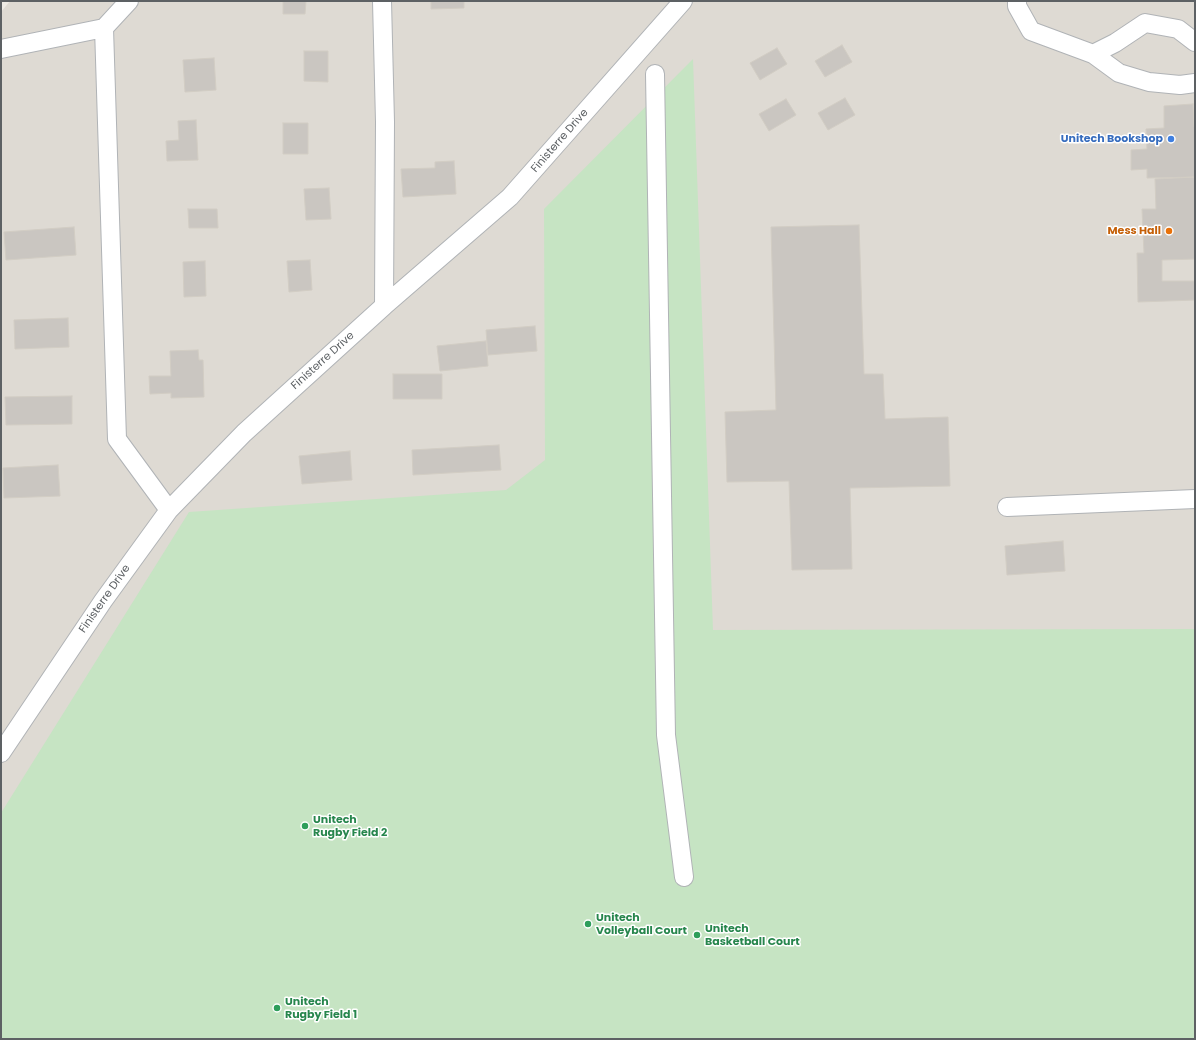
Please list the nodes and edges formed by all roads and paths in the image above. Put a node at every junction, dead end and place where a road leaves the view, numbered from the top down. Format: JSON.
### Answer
{"nodes":[{"id":1,"x":129,"y":1,"type":"edge"},
{"id":2,"x":382,"y":1,"type":"edge"},
{"id":3,"x":683,"y":1,"type":"edge"},
{"id":4,"x":1017,"y":1,"type":"edge"},
{"id":5,"x":104,"y":28,"type":"junction"},
{"id":6,"x":1195,"y":42,"type":"edge"},
{"id":7,"x":1,"y":49,"type":"edge"},
{"id":8,"x":1093,"y":54,"type":"junction"},
{"id":9,"x":655,"y":74,"type":"dead end"},
{"id":10,"x":1195,"y":83,"type":"edge"},
{"id":11,"x":384,"y":306,"type":"junction"},
{"id":12,"x":1195,"y":499,"type":"edge"},
{"id":13,"x":1008,"y":507,"type":"dead end"},
{"id":14,"x":169,"y":510,"type":"junction"},
{"id":15,"x":1,"y":753,"type":"edge"},
{"id":16,"x":684,"y":877,"type":"dead end"}],
"edges":[{"from":1,"to":5,"type":"street"},
{"from":2,"to":11,"type":"street"},
{"from":3,"to":11,"type":"street","name":"Finisterre Drive"},
{"from":4,"to":8,"type":"street"},
{"from":5,"to":7,"type":"street"},
{"from":5,"to":14,"type":"street"},
{"from":6,"to":8,"type":"street"},
{"from":8,"to":10,"type":"street"},
{"from":9,"to":16,"type":"street"},
{"from":11,"to":14,"type":"street","name":"Finisterre Drive"},
{"from":12,"to":13,"type":"street"},
{"from":14,"to":15,"type":"street","name":"Finisterre Drive"}]}
